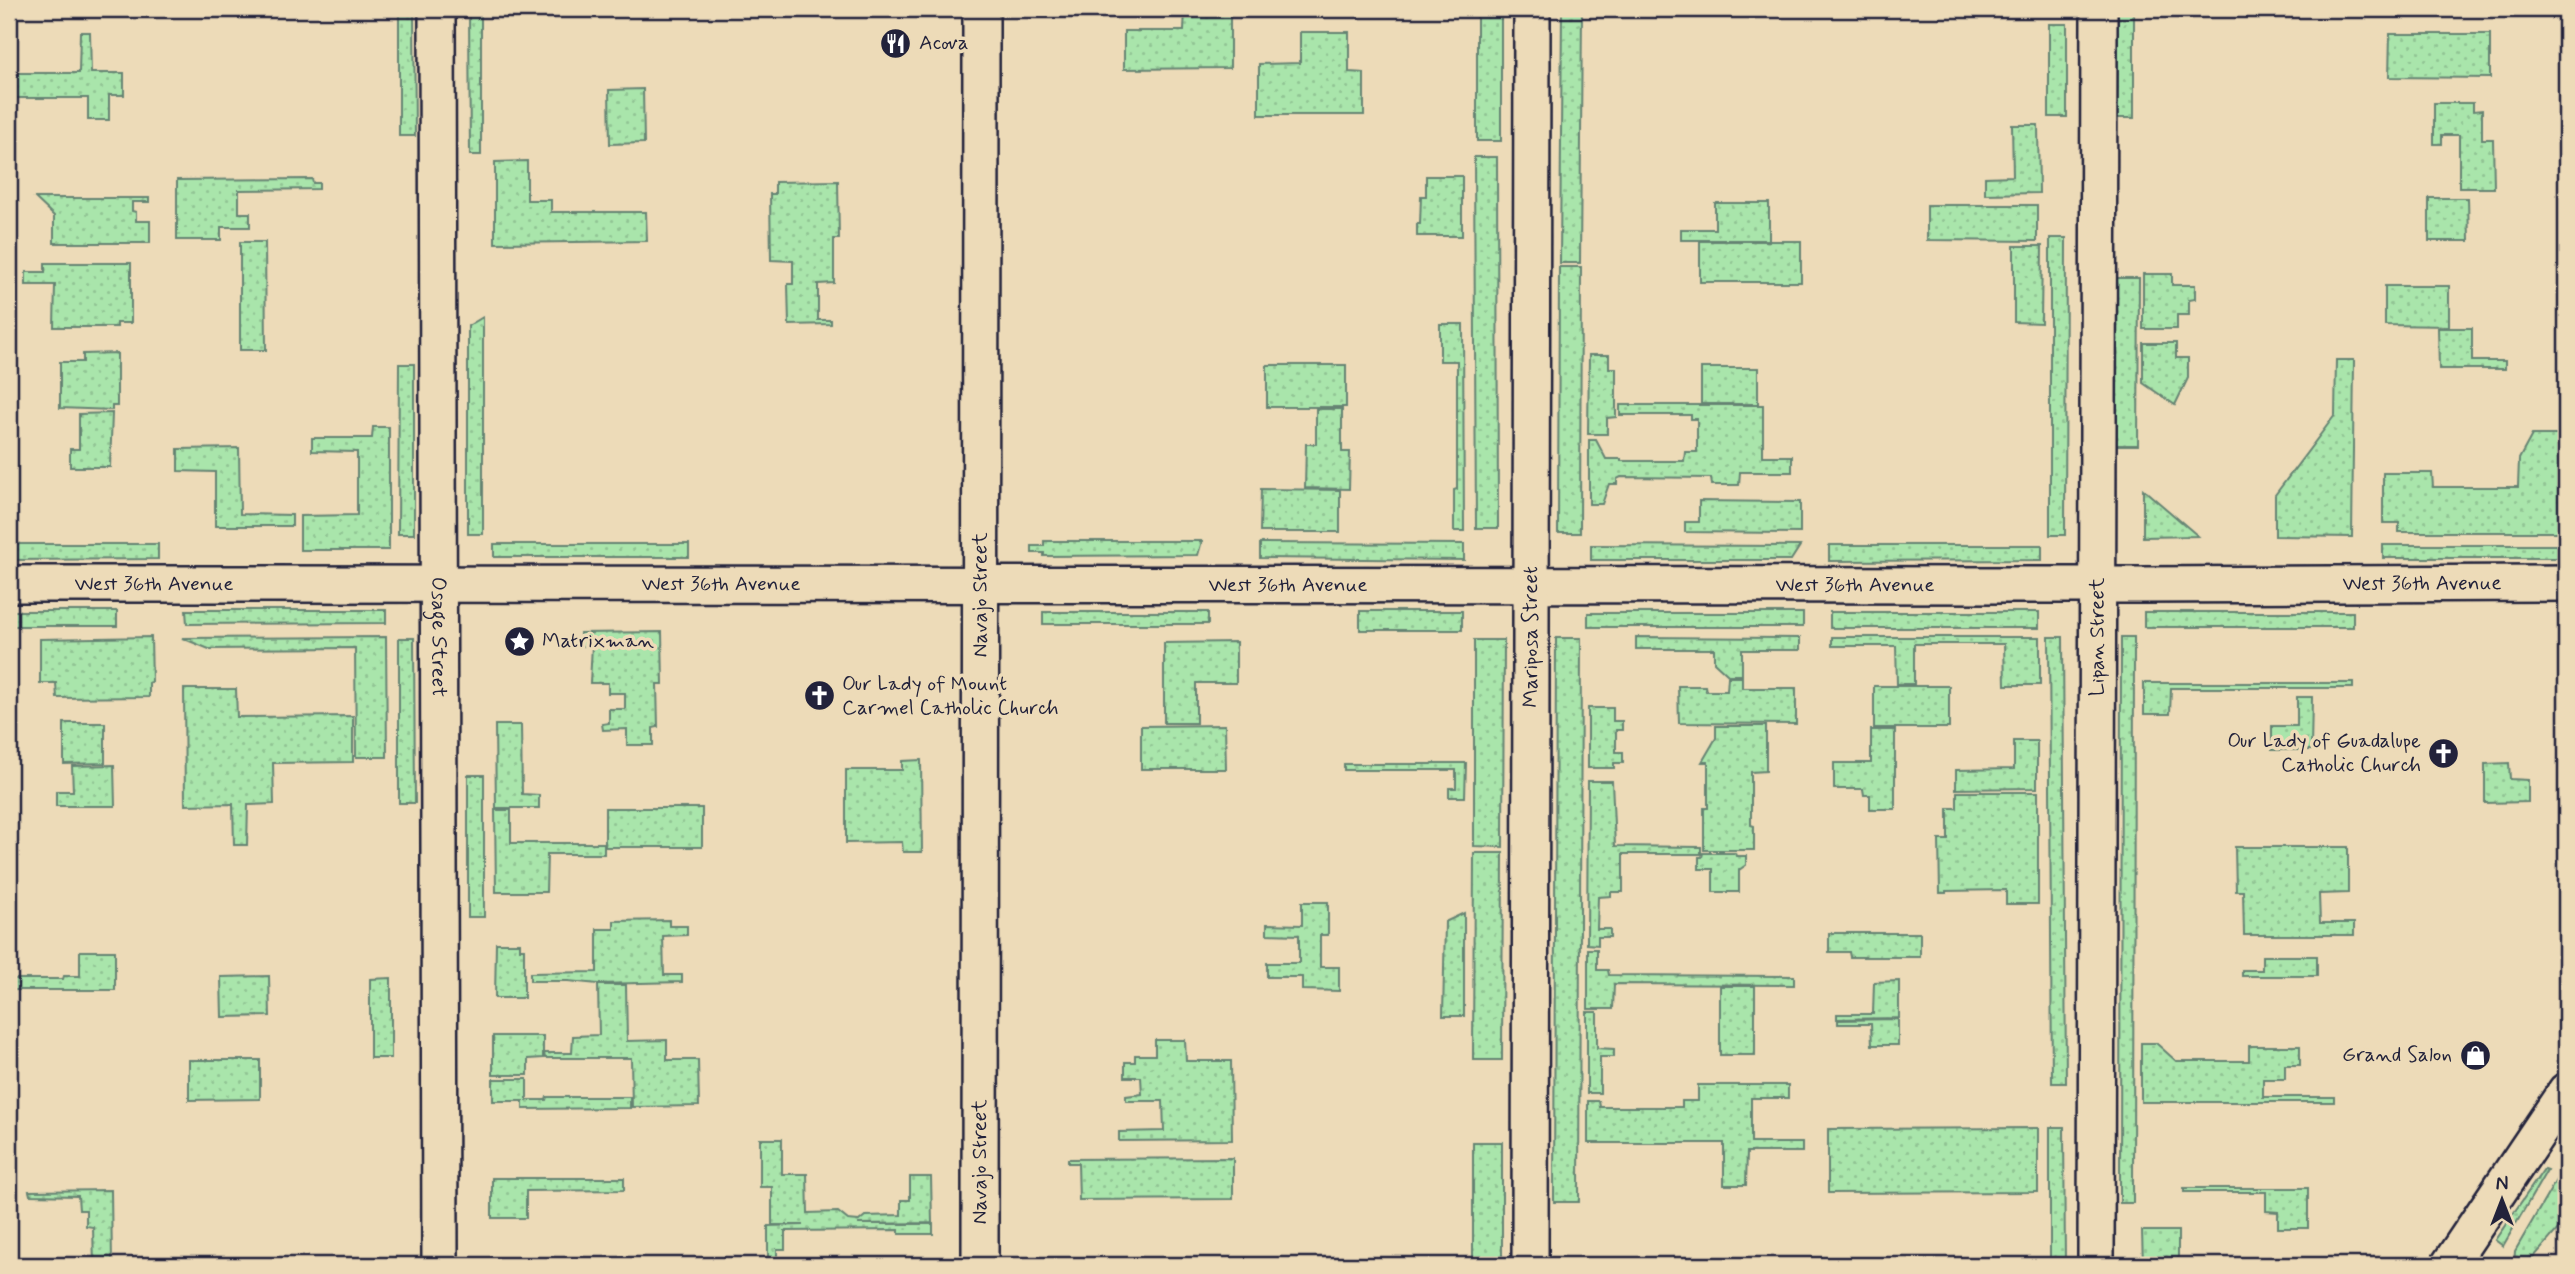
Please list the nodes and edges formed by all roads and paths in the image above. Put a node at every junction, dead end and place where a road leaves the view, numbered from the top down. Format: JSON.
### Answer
{"nodes":[{"id":1,"x":437,"y":9,"type":"edge"},
{"id":2,"x":981,"y":9,"type":"edge"},
{"id":3,"x":1532,"y":9,"type":"edge"},
{"id":4,"x":2099,"y":9,"type":"edge"},
{"id":5,"x":9,"y":583,"type":"edge"},
{"id":6,"x":439,"y":583,"type":"junction"},
{"id":7,"x":980,"y":583,"type":"junction"},
{"id":8,"x":2566,"y":583,"type":"edge"},
{"id":9,"x":1532,"y":585,"type":"junction"},
{"id":10,"x":2098,"y":585,"type":"junction"},
{"id":11,"x":2566,"y":1091,"type":"edge"},
{"id":12,"x":440,"y":1265,"type":"edge"},
{"id":13,"x":980,"y":1265,"type":"edge"},
{"id":14,"x":1530,"y":1265,"type":"edge"},
{"id":15,"x":2096,"y":1265,"type":"edge"},
{"id":16,"x":2449,"y":1265,"type":"edge"}],
"edges":[{"from":1,"to":6,"type":"street","name":"Osage Street"},
{"from":2,"to":7,"type":"street","name":"Navajo Street"},
{"from":3,"to":9,"type":"street","name":"Mariposa Street"},
{"from":4,"to":10,"type":"street","name":"Lipan Street"},
{"from":5,"to":6,"type":"street","name":"West 36th Avenue"},
{"from":6,"to":7,"type":"street","name":"West 36th Avenue"},
{"from":6,"to":12,"type":"street","name":"Osage Street"},
{"from":7,"to":9,"type":"street","name":"West 36th Avenue"},
{"from":7,"to":13,"type":"street","name":"Navajo Street"},
{"from":8,"to":10,"type":"street","name":"West 36th Avenue"},
{"from":9,"to":10,"type":"street","name":"West 36th Avenue"},
{"from":9,"to":14,"type":"street","name":"Mariposa Street"},
{"from":10,"to":15,"type":"street","name":"Lipan Street"},
{"from":11,"to":16,"type":"street"}]}
